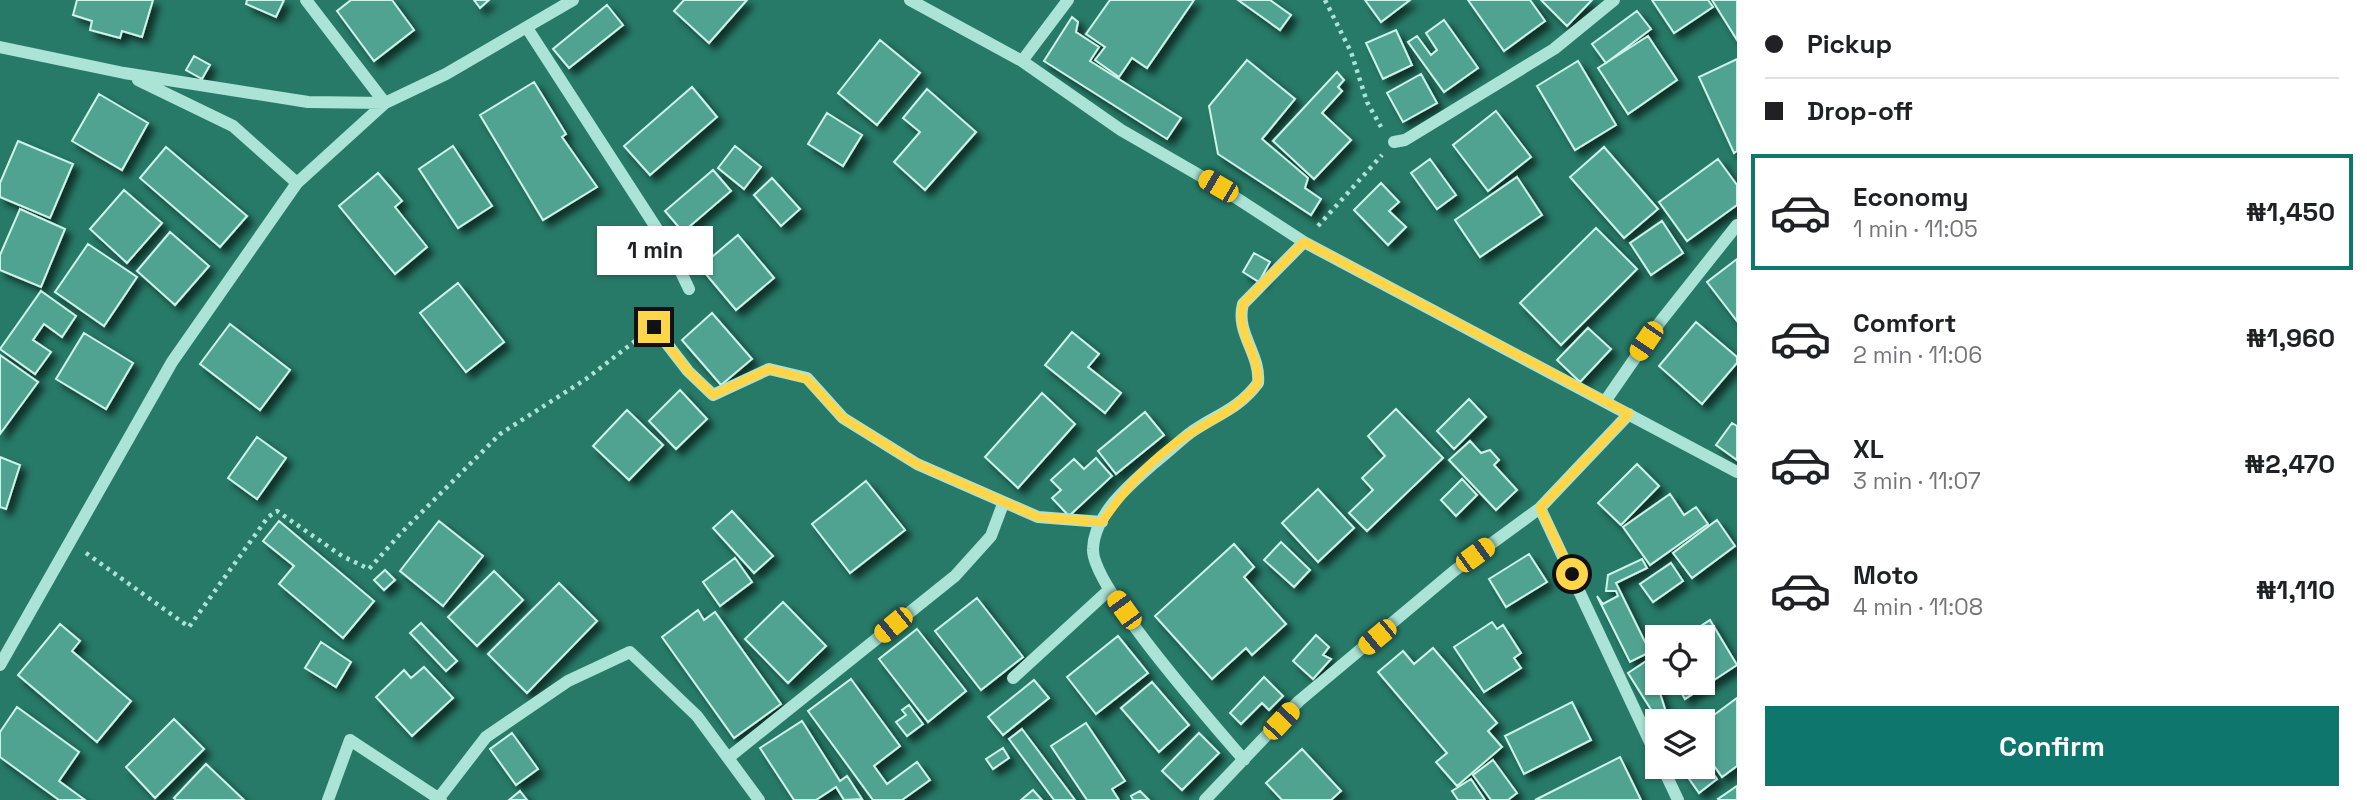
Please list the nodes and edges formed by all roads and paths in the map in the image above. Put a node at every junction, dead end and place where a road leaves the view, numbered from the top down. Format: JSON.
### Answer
{"nodes":[{"id":1,"x":306,"y":0,"type":"edge"},
{"id":2,"x":573,"y":0,"type":"edge"},
{"id":3,"x":910,"y":0,"type":"edge"},
{"id":4,"x":1068,"y":0,"type":"edge"},
{"id":5,"x":1325,"y":0,"type":"edge"},
{"id":6,"x":1614,"y":0,"type":"edge"},
{"id":7,"x":527,"y":28,"type":"junction"},
{"id":8,"x":0,"y":47,"type":"edge"},
{"id":9,"x":1022,"y":61,"type":"junction"},
{"id":10,"x":124,"y":73,"type":"junction"},
{"id":11,"x":385,"y":103,"type":"junction"},
{"id":12,"x":1394,"y":142,"type":"junction"},
{"id":13,"x":297,"y":183,"type":"junction"},
{"id":14,"x":1737,"y":225,"type":"edge"},
{"id":15,"x":1304,"y":242,"type":"junction"},
{"id":16,"x":690,"y":289,"type":"dead end"},
{"id":17,"x":654,"y":327,"type":"joint"},
{"id":18,"x":1606,"y":400,"type":"junction"},
{"id":19,"x":1629,"y":414,"type":"junction"},
{"id":20,"x":1737,"y":472,"type":"edge"},
{"id":21,"x":1003,"y":504,"type":"junction"},
{"id":22,"x":1540,"y":508,"type":"junction"},
{"id":23,"x":1102,"y":522,"type":"junction"},
{"id":24,"x":71,"y":542,"type":"junction"},
{"id":25,"x":1109,"y":590,"type":"junction"},
{"id":26,"x":0,"y":665,"type":"edge"},
{"id":27,"x":1013,"y":678,"type":"dead end"},
{"id":28,"x":1645,"y":732,"type":"edge"},
{"id":29,"x":728,"y":758,"type":"junction"},
{"id":30,"x":1244,"y":760,"type":"junction"},
{"id":31,"x":1668,"y":779,"type":"edge"},
{"id":32,"x":440,"y":799,"type":"edge"},
{"id":33,"x":328,"y":800,"type":"edge"},
{"id":34,"x":759,"y":800,"type":"edge"},
{"id":35,"x":1205,"y":800,"type":"edge"},
{"id":36,"x":1678,"y":800,"type":"edge"}],
"edges":[{"from":1,"to":11,"type":"street"},
{"from":2,"to":7,"type":"street"},
{"from":3,"to":9,"type":"street"},
{"from":4,"to":9,"type":"street"},
{"from":5,"to":12,"type":"path"},
{"from":6,"to":12,"type":"street"},
{"from":7,"to":11,"type":"street"},
{"from":7,"to":16,"type":"street"},
{"from":8,"to":10,"type":"street"},
{"from":9,"to":15,"type":"street"},
{"from":10,"to":11,"type":"street"},
{"from":10,"to":13,"type":"street"},
{"from":11,"to":13,"type":"street"},
{"from":12,"to":15,"type":"path"},
{"from":13,"to":24,"type":"street"},
{"from":14,"to":18,"type":"street"},
{"from":15,"to":18,"type":"street"},
{"from":15,"to":23,"type":"street"},
{"from":17,"to":21,"type":"street"},
{"from":17,"to":24,"type":"path"},
{"from":18,"to":19,"type":"street"},
{"from":19,"to":20,"type":"street"},
{"from":19,"to":22,"type":"street"},
{"from":21,"to":23,"type":"street"},
{"from":21,"to":29,"type":"street"},
{"from":22,"to":28,"type":"street"},
{"from":22,"to":30,"type":"street"},
{"from":23,"to":25,"type":"street"},
{"from":24,"to":26,"type":"street"},
{"from":25,"to":27,"type":"street"},
{"from":25,"to":30,"type":"street"},
{"from":29,"to":32,"type":"street"},
{"from":29,"to":34,"type":"street"},
{"from":30,"to":35,"type":"street"},
{"from":31,"to":36,"type":"street"},
{"from":32,"to":33,"type":"street"}]}
